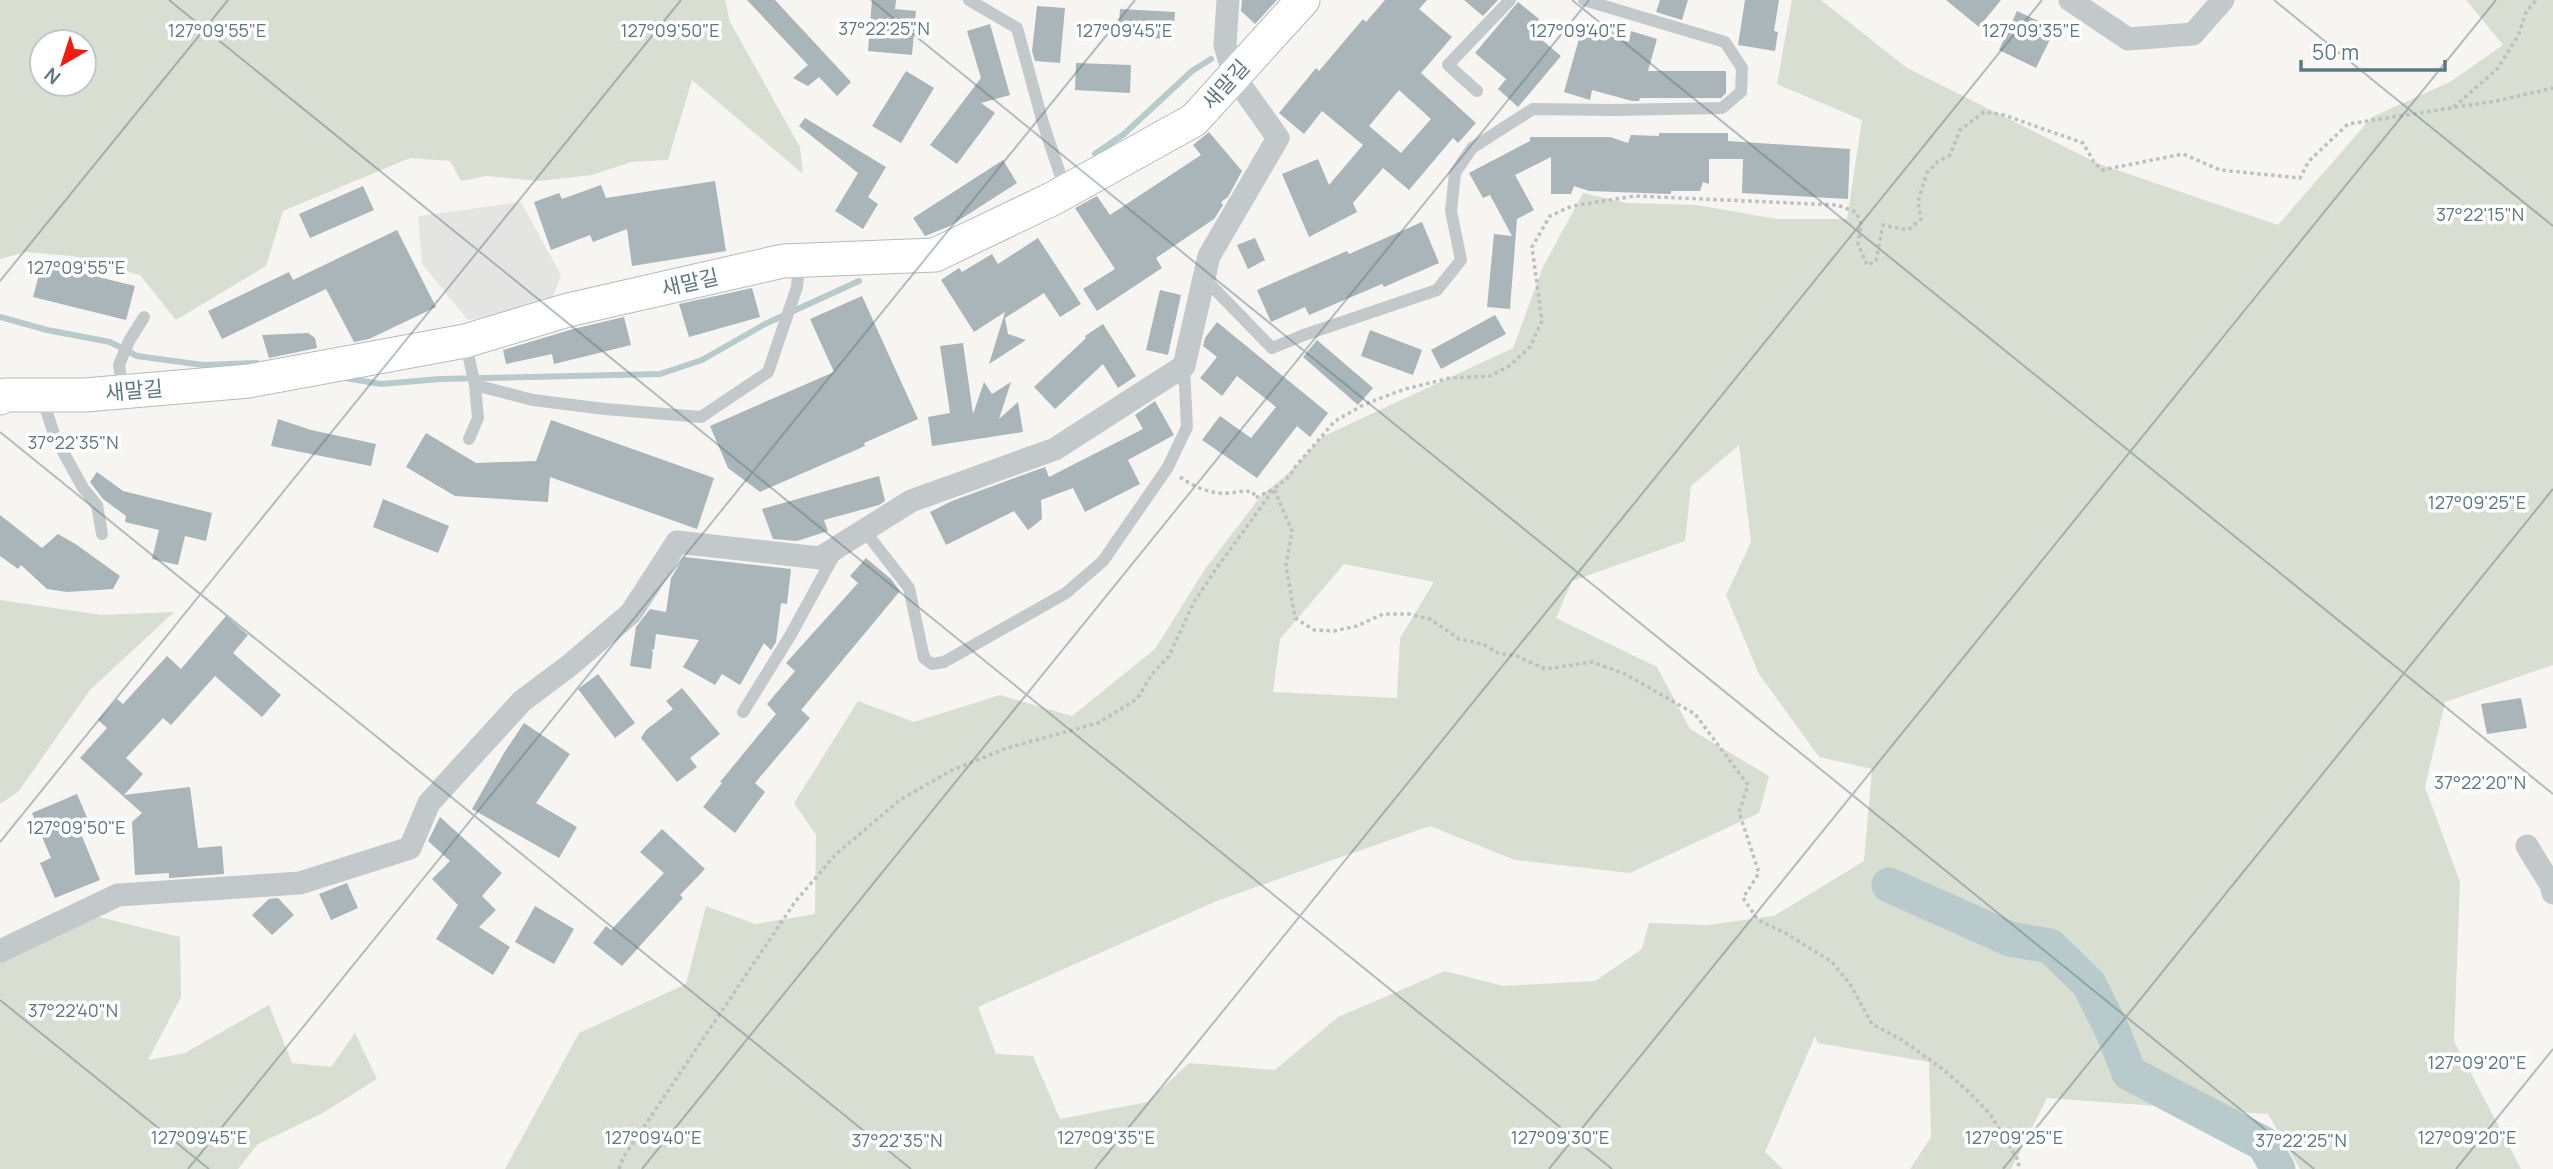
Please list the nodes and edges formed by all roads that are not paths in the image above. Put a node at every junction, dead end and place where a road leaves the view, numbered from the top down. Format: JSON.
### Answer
{"nodes":[{"id":1,"x":969,"y":0,"type":"edge"},
{"id":2,"x":1228,"y":0,"type":"edge"},
{"id":3,"x":1303,"y":0,"type":"edge"},
{"id":4,"x":1510,"y":0,"type":"edge"},
{"id":5,"x":1584,"y":0,"type":"edge"},
{"id":6,"x":2070,"y":0,"type":"edge"},
{"id":7,"x":2223,"y":0,"type":"edge"},
{"id":8,"x":1234,"y":76,"type":"junction"},
{"id":9,"x":1477,"y":91,"type":"dead end"},
{"id":10,"x":1066,"y":192,"type":"junction"},
{"id":11,"x":798,"y":274,"type":"junction"},
{"id":12,"x":1205,"y":278,"type":"junction"},
{"id":13,"x":144,"y":317,"type":"dead end"},
{"id":14,"x":467,"y":353,"type":"junction"},
{"id":15,"x":1184,"y":366,"type":"junction"},
{"id":16,"x":121,"y":377,"type":"junction"},
{"id":17,"x":475,"y":384,"type":"junction"},
{"id":18,"x":2,"y":395,"type":"edge"},
{"id":19,"x":41,"y":395,"type":"junction"},
{"id":20,"x":469,"y":439,"type":"dead end"},
{"id":21,"x":864,"y":530,"type":"junction"},
{"id":22,"x":102,"y":534,"type":"dead end"},
{"id":23,"x":840,"y":545,"type":"junction"},
{"id":24,"x":743,"y":712,"type":"dead end"},
{"id":25,"x":2527,"y":846,"type":"dead end"},
{"id":26,"x":2553,"y":893,"type":"edge"},
{"id":27,"x":0,"y":951,"type":"edge"}],
"edges":[{"from":1,"to":10,"type":"lane"},
{"from":2,"to":8,"type":"street"},
{"from":3,"to":8,"type":"street","name":"새말길"},
{"from":4,"to":9,"type":"lane"},
{"from":5,"to":12,"type":"lane"},
{"from":6,"to":7,"type":"street"},
{"from":8,"to":10,"type":"street","name":"새말길"},
{"from":8,"to":12,"type":"street"},
{"from":10,"to":11,"type":"street","name":"새말길"},
{"from":11,"to":14,"type":"street","name":"새말길"},
{"from":11,"to":17,"type":"lane"},
{"from":12,"to":15,"type":"street"},
{"from":13,"to":16,"type":"lane"},
{"from":14,"to":16,"type":"street","name":"새말길"},
{"from":14,"to":17,"type":"lane"},
{"from":15,"to":21,"type":"street"},
{"from":15,"to":21,"type":"lane"},
{"from":16,"to":19,"type":"street","name":"새말길"},
{"from":17,"to":20,"type":"lane"},
{"from":18,"to":19,"type":"street","name":"새말길"},
{"from":19,"to":22,"type":"lane"},
{"from":21,"to":23,"type":"street"},
{"from":23,"to":24,"type":"lane"},
{"from":23,"to":27,"type":"street"},
{"from":25,"to":26,"type":"street"}]}
